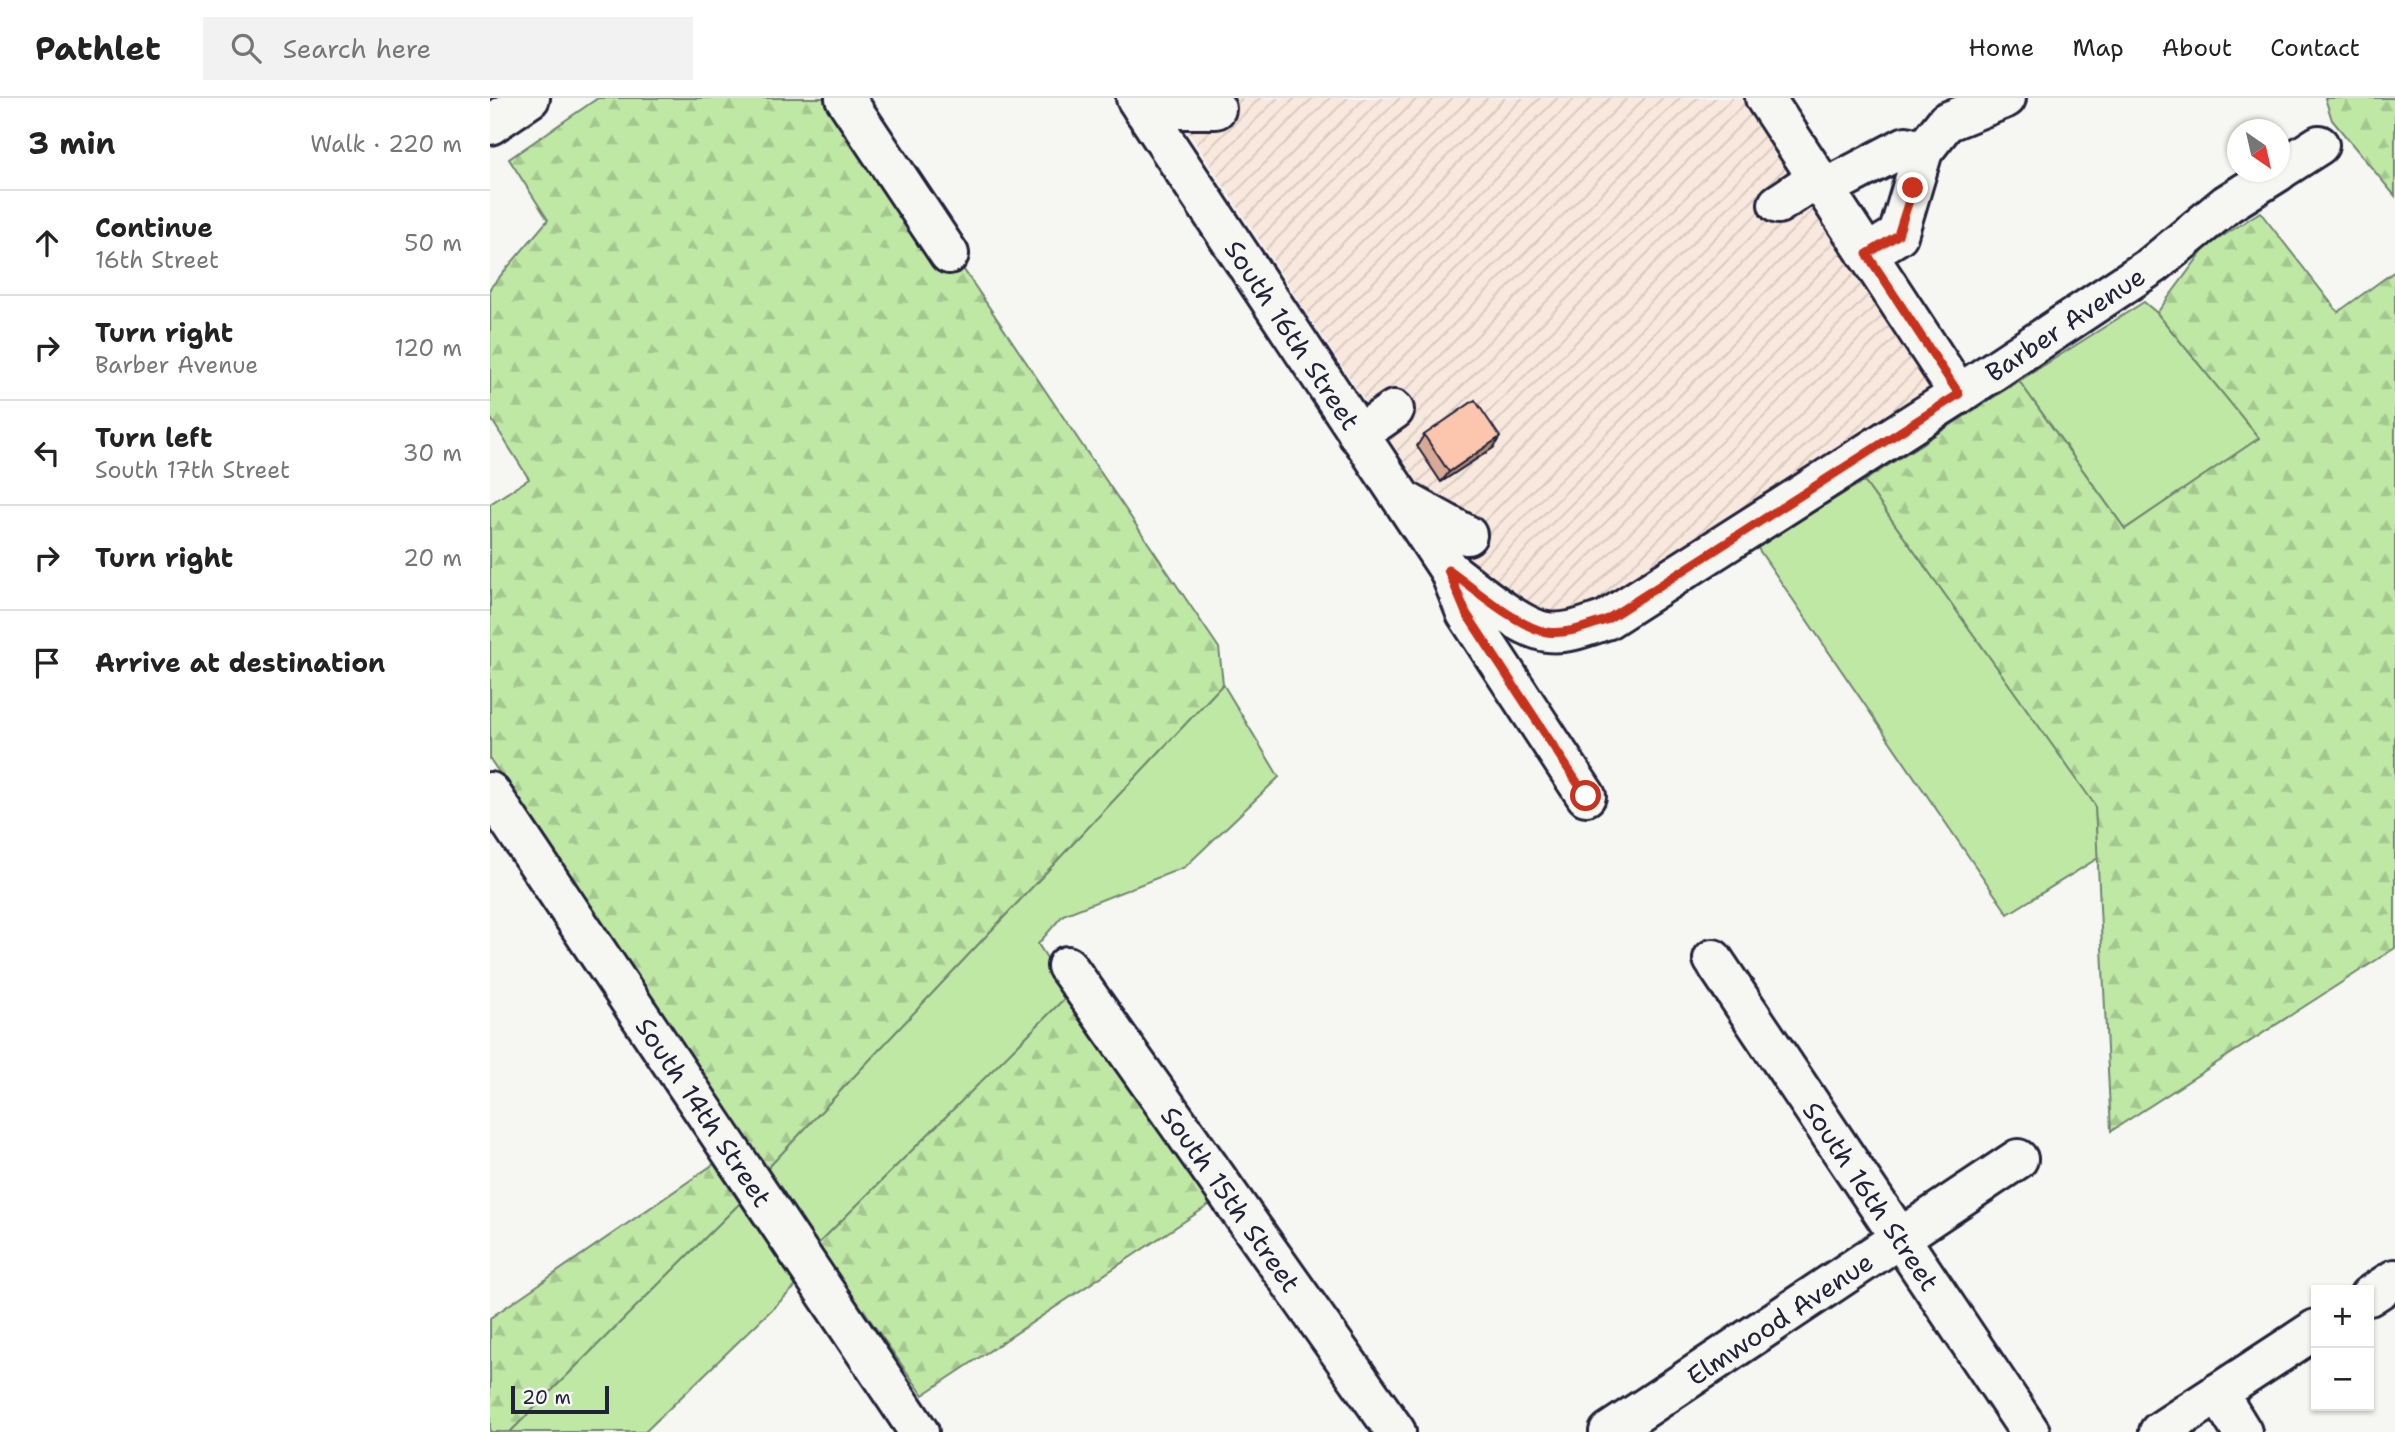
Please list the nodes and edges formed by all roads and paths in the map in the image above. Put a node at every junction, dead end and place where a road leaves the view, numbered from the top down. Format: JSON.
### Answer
{"nodes":[{"id":1,"x":530,"y":98,"type":"edge"},
{"id":2,"x":845,"y":98,"type":"edge"},
{"id":3,"x":1765,"y":98,"type":"edge"},
{"id":4,"x":2006,"y":98,"type":"edge"},
{"id":5,"x":1139,"y":103,"type":"edge"},
{"id":6,"x":1216,"y":109,"type":"dead end"},
{"id":7,"x":490,"y":125,"type":"edge"},
{"id":8,"x":2319,"y":145,"type":"dead end"},
{"id":9,"x":1923,"y":151,"type":"junction"},
{"id":10,"x":2290,"y":164,"type":"edge"},
{"id":11,"x":2262,"y":182,"type":"edge"},
{"id":12,"x":1820,"y":183,"type":"junction"},
{"id":13,"x":1778,"y":204,"type":"dead end"},
{"id":14,"x":949,"y":254,"type":"dead end"},
{"id":15,"x":1867,"y":254,"type":"junction"},
{"id":16,"x":1959,"y":394,"type":"junction"},
{"id":17,"x":1394,"y":410,"type":"dead end"},
{"id":18,"x":1359,"y":435,"type":"junction"},
{"id":19,"x":1402,"y":499,"type":"junction"},
{"id":20,"x":1467,"y":535,"type":"dead end"},
{"id":21,"x":1448,"y":570,"type":"junction"},
{"id":22,"x":490,"y":792,"type":"edge"},
{"id":23,"x":1586,"y":796,"type":"dead end"},
{"id":24,"x":1713,"y":959,"type":"dead end"},
{"id":25,"x":1067,"y":966,"type":"dead end"},
{"id":26,"x":2018,"y":1158,"type":"dead end"},
{"id":27,"x":1900,"y":1239,"type":"junction"},
{"id":28,"x":2395,"y":1279,"type":"edge"},
{"id":29,"x":2374,"y":1293,"type":"edge"},
{"id":30,"x":2311,"y":1332,"type":"edge"},
{"id":31,"x":2218,"y":1393,"type":"junction"},
{"id":32,"x":919,"y":1432,"type":"edge"},
{"id":33,"x":1396,"y":1432,"type":"edge"},
{"id":34,"x":1609,"y":1432,"type":"edge"},
{"id":35,"x":2030,"y":1432,"type":"edge"},
{"id":36,"x":2159,"y":1432,"type":"edge"},
{"id":37,"x":2242,"y":1432,"type":"edge"}],
"edges":[{"from":1,"to":7,"type":"street"},
{"from":2,"to":14,"type":"street"},
{"from":3,"to":12,"type":"street"},
{"from":4,"to":9,"type":"street"},
{"from":5,"to":6,"type":"street"},
{"from":5,"to":18,"type":"street","name":"South 16th Street"},
{"from":8,"to":10,"type":"street","name":"Barber Avenue"},
{"from":9,"to":12,"type":"street"},
{"from":9,"to":15,"type":"street"},
{"from":11,"to":16,"type":"street","name":"Barber Avenue"},
{"from":12,"to":13,"type":"street"},
{"from":12,"to":15,"type":"street"},
{"from":15,"to":16,"type":"street"},
{"from":16,"to":21,"type":"street","name":"Barber Avenue"},
{"from":17,"to":18,"type":"street"},
{"from":18,"to":19,"type":"street","name":"South 16th Street"},
{"from":19,"to":20,"type":"street"},
{"from":19,"to":21,"type":"street","name":"South 16th Street"},
{"from":21,"to":23,"type":"street"},
{"from":22,"to":32,"type":"street","name":"South 14th Street"},
{"from":24,"to":27,"type":"street","name":"South 16th Street"},
{"from":25,"to":33,"type":"street","name":"South 15th Street"},
{"from":26,"to":27,"type":"street","name":"Elmwood Avenue"},
{"from":27,"to":34,"type":"street","name":"Elmwood Avenue"},
{"from":27,"to":35,"type":"street","name":"South 16th Street"},
{"from":28,"to":29,"type":"street"},
{"from":30,"to":31,"type":"street"},
{"from":31,"to":36,"type":"street"},
{"from":31,"to":37,"type":"street"}]}
